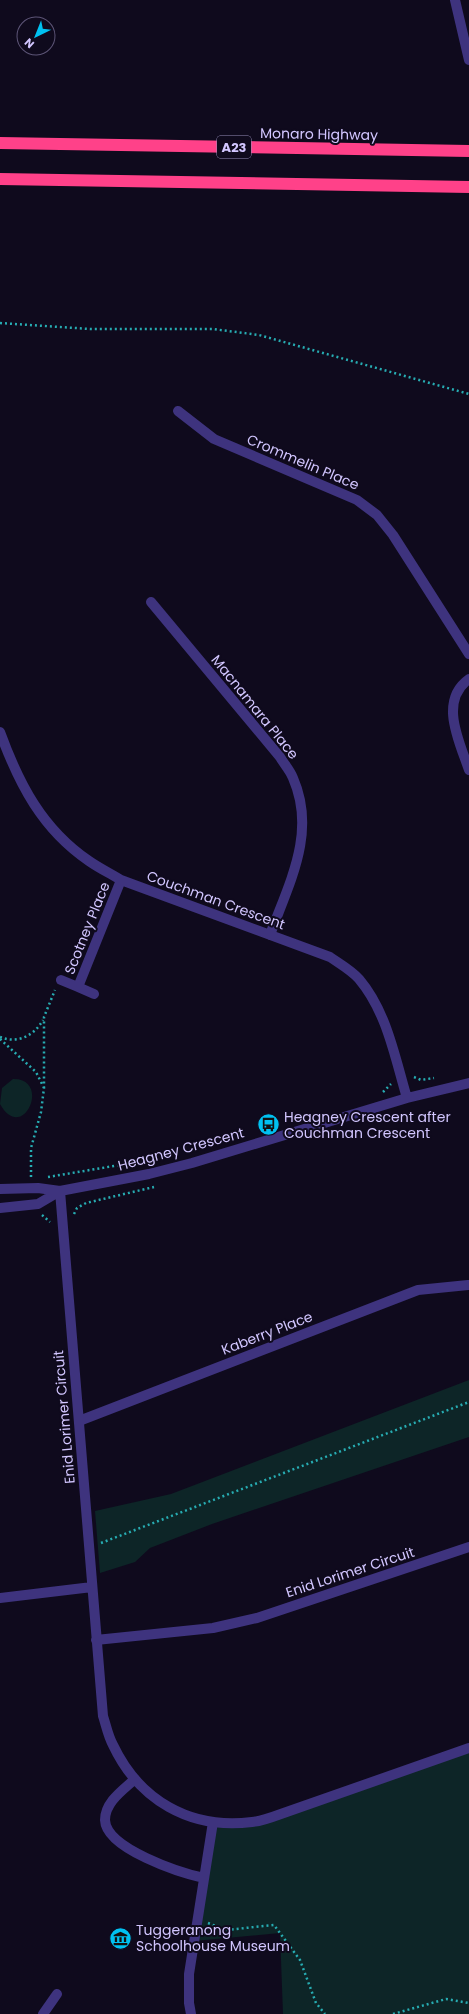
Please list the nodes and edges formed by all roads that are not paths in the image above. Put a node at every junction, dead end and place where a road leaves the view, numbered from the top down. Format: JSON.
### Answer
{"nodes":[{"id":1,"x":455,"y":0,"type":"edge"},
{"id":2,"x":469,"y":60,"type":"edge"},
{"id":3,"x":0,"y":143,"type":"edge"},
{"id":4,"x":469,"y":151,"type":"edge"},
{"id":5,"x":0,"y":179,"type":"edge"},
{"id":6,"x":469,"y":187,"type":"edge"},
{"id":7,"x":178,"y":411,"type":"dead end"},
{"id":8,"x":151,"y":602,"type":"dead end"},
{"id":9,"x":469,"y":654,"type":"edge"},
{"id":10,"x":469,"y":680,"type":"edge"},
{"id":11,"x":0,"y":732,"type":"edge"},
{"id":12,"x":469,"y":770,"type":"edge"},
{"id":13,"x":121,"y":880,"type":"junction"},
{"id":14,"x":270,"y":935,"type":"junction"},
{"id":15,"x":61,"y":980,"type":"road end"},
{"id":16,"x":78,"y":987,"type":"junction"},
{"id":17,"x":94,"y":994,"type":"dead end"},
{"id":18,"x":469,"y":1083,"type":"edge"},
{"id":19,"x":407,"y":1098,"type":"junction"},
{"id":20,"x":0,"y":1189,"type":"edge"},
{"id":21,"x":60,"y":1191,"type":"junction"},
{"id":22,"x":0,"y":1208,"type":"edge"},
{"id":23,"x":468,"y":1285,"type":"dead end"},
{"id":24,"x":79,"y":1421,"type":"junction"},
{"id":25,"x":469,"y":1547,"type":"edge"},
{"id":26,"x":92,"y":1587,"type":"junction"},
{"id":27,"x":0,"y":1598,"type":"edge"},
{"id":28,"x":96,"y":1640,"type":"junction"},
{"id":29,"x":469,"y":1748,"type":"edge"},
{"id":30,"x":135,"y":1779,"type":"junction"},
{"id":31,"x":213,"y":1822,"type":"junction"},
{"id":32,"x":204,"y":1878,"type":"junction"},
{"id":33,"x":57,"y":1994,"type":"dead end"},
{"id":34,"x":43,"y":2014,"type":"edge"},
{"id":35,"x":191,"y":2014,"type":"edge"}],
"edges":[{"from":1,"to":2,"type":"street"},
{"from":3,"to":4,"type":"highway","name":"Monaro Highway","number":"A23"},
{"from":5,"to":6,"type":"highway"},
{"from":7,"to":9,"type":"street","name":"Crommelin Place"},
{"from":8,"to":14,"type":"street","name":"Macnamara Place"},
{"from":10,"to":12,"type":"street"},
{"from":11,"to":13,"type":"street","name":"Couchman Crescent"},
{"from":13,"to":14,"type":"street","name":"Couchman Crescent"},
{"from":13,"to":16,"type":"street","name":"Scotney Place"},
{"from":14,"to":19,"type":"street","name":"Couchman Crescent"},
{"from":15,"to":16,"type":"street","name":"Scotney Place"},
{"from":16,"to":17,"type":"street","name":"Scotney Place"},
{"from":18,"to":19,"type":"street","name":"Heagney Crescent"},
{"from":19,"to":21,"type":"street","name":"Heagney Crescent"},
{"from":20,"to":21,"type":"street","name":"Heagney Crescent"},
{"from":21,"to":22,"type":"street","name":"Heagney Crescent"},
{"from":21,"to":24,"type":"street","name":"Enid Lorimer Circuit"},
{"from":23,"to":24,"type":"street","name":"Kaberry Place"},
{"from":24,"to":26,"type":"street","name":"Enid Lorimer Circuit"},
{"from":25,"to":28,"type":"street","name":"Enid Lorimer Circuit"},
{"from":26,"to":27,"type":"street"},
{"from":26,"to":28,"type":"street","name":"Enid Lorimer Circuit"},
{"from":28,"to":30,"type":"street","name":"Enid Lorimer Circuit"},
{"from":29,"to":31,"type":"street","name":"Enid Lorimer Circuit"},
{"from":30,"to":31,"type":"street","name":"Enid Lorimer Circuit"},
{"from":30,"to":32,"type":"street"},
{"from":31,"to":32,"type":"street"},
{"from":32,"to":35,"type":"street"},
{"from":33,"to":34,"type":"street"}]}
